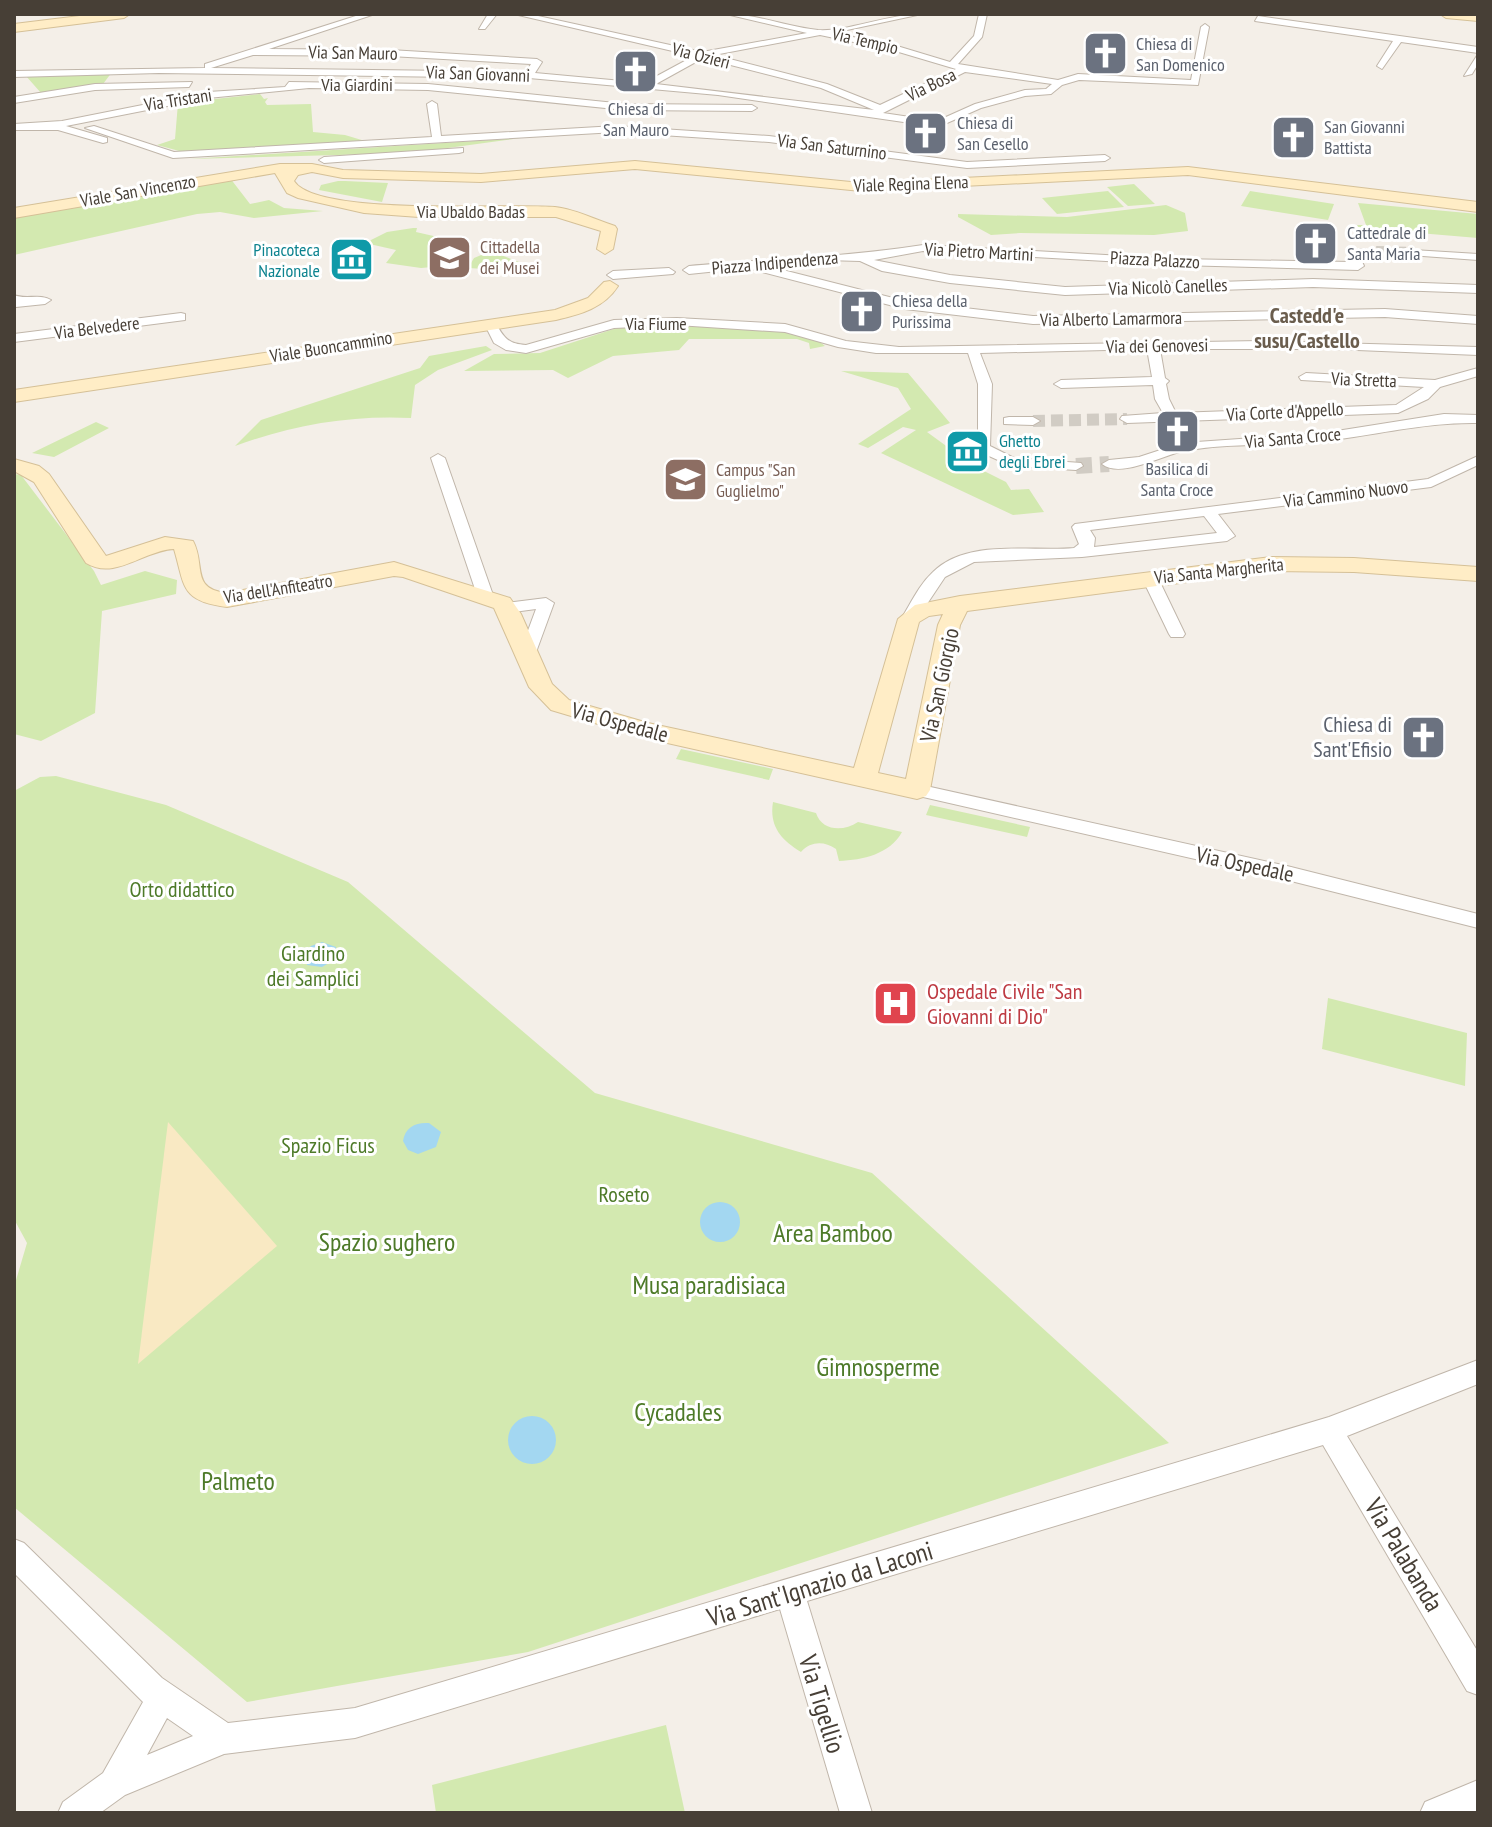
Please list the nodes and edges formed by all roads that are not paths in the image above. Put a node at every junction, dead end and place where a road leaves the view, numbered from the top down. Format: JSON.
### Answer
{"nodes":[{"id":1,"x":124,"y":14,"type":"edge"},
{"id":2,"x":371,"y":14,"type":"edge"},
{"id":3,"x":493,"y":14,"type":"edge"},
{"id":4,"x":518,"y":14,"type":"edge"},
{"id":5,"x":730,"y":14,"type":"edge"},
{"id":6,"x":918,"y":14,"type":"edge"},
{"id":7,"x":983,"y":14,"type":"edge"},
{"id":8,"x":1446,"y":14,"type":"edge"},
{"id":9,"x":1261,"y":17,"type":"edge"},
{"id":10,"x":1478,"y":17,"type":"edge"},
{"id":11,"x":482,"y":27,"type":"dead end"},
{"id":12,"x":1205,"y":27,"type":"dead end"},
{"id":13,"x":14,"y":28,"type":"edge"},
{"id":14,"x":824,"y":32,"type":"junction"},
{"id":15,"x":1398,"y":39,"type":"junction"},
{"id":16,"x":1478,"y":50,"type":"edge"},
{"id":17,"x":249,"y":52,"type":"junction"},
{"id":18,"x":702,"y":55,"type":"junction"},
{"id":19,"x":1478,"y":57,"type":"edge"},
{"id":20,"x":953,"y":64,"type":"junction"},
{"id":21,"x":1382,"y":66,"type":"dead end"},
{"id":22,"x":964,"y":69,"type":"junction"},
{"id":23,"x":1472,"y":70,"type":"edge"},
{"id":24,"x":15,"y":71,"type":"edge"},
{"id":25,"x":193,"y":71,"type":"junction"},
{"id":26,"x":240,"y":71,"type":"junction"},
{"id":27,"x":260,"y":71,"type":"junction"},
{"id":28,"x":389,"y":72,"type":"junction"},
{"id":29,"x":529,"y":75,"type":"junction"},
{"id":30,"x":600,"y":82,"type":"junction"},
{"id":31,"x":381,"y":83,"type":"dead end"},
{"id":32,"x":1059,"y":83,"type":"junction"},
{"id":33,"x":171,"y":84,"type":"junction"},
{"id":34,"x":182,"y":84,"type":"junction"},
{"id":35,"x":196,"y":84,"type":"dead end"},
{"id":36,"x":210,"y":84,"type":"dead end"},
{"id":37,"x":251,"y":84,"type":"junction"},
{"id":38,"x":344,"y":85,"type":"junction"},
{"id":39,"x":647,"y":85,"type":"junction"},
{"id":40,"x":472,"y":91,"type":"junction"},
{"id":41,"x":36,"y":96,"type":"junction"},
{"id":42,"x":14,"y":100,"type":"edge"},
{"id":43,"x":159,"y":103,"type":"junction"},
{"id":44,"x":432,"y":104,"type":"dead end"},
{"id":45,"x":625,"y":107,"type":"junction"},
{"id":46,"x":844,"y":112,"type":"junction"},
{"id":47,"x":878,"y":112,"type":"junction"},
{"id":48,"x":99,"y":116,"type":"junction"},
{"id":49,"x":40,"y":126,"type":"junction"},
{"id":50,"x":14,"y":127,"type":"edge"},
{"id":51,"x":616,"y":129,"type":"junction"},
{"id":52,"x":90,"y":132,"type":"junction"},
{"id":53,"x":558,"y":135,"type":"junction"},
{"id":54,"x":437,"y":140,"type":"junction"},
{"id":55,"x":1105,"y":158,"type":"dead end"},
{"id":56,"x":308,"y":176,"type":"junction"},
{"id":57,"x":20,"y":207,"type":"edge"},
{"id":58,"x":1478,"y":207,"type":"edge"},
{"id":59,"x":1376,"y":252,"type":"tunnel mouth"},
{"id":60,"x":1413,"y":253,"type":"tunnel mouth"},
{"id":61,"x":1054,"y":255,"type":"joint"},
{"id":62,"x":1478,"y":257,"type":"edge"},
{"id":63,"x":862,"y":258,"type":"junction"},
{"id":64,"x":1303,"y":264,"type":"junction"},
{"id":65,"x":749,"y":265,"type":"junction"},
{"id":66,"x":689,"y":270,"type":"dead end"},
{"id":67,"x":669,"y":272,"type":"dead end"},
{"id":68,"x":612,"y":280,"type":"junction"},
{"id":69,"x":1313,"y":283,"type":"junction"},
{"id":70,"x":1182,"y":286,"type":"junction"},
{"id":71,"x":1010,"y":287,"type":"junction"},
{"id":72,"x":1478,"y":289,"type":"edge"},
{"id":73,"x":45,"y":300,"type":"dead end"},
{"id":74,"x":15,"y":302,"type":"edge"},
{"id":75,"x":992,"y":316,"type":"junction"},
{"id":76,"x":181,"y":317,"type":"dead end"},
{"id":77,"x":1175,"y":318,"type":"junction"},
{"id":78,"x":1478,"y":320,"type":"edge"},
{"id":79,"x":491,"y":325,"type":"junction"},
{"id":80,"x":1385,"y":326,"type":"dead end"},
{"id":81,"x":14,"y":338,"type":"edge"},
{"id":82,"x":837,"y":343,"type":"joint"},
{"id":83,"x":1385,"y":345,"type":"junction"},
{"id":84,"x":1153,"y":346,"type":"junction"},
{"id":85,"x":1410,"y":347,"type":"junction"},
{"id":86,"x":972,"y":350,"type":"junction"},
{"id":87,"x":1478,"y":351,"type":"edge"},
{"id":88,"x":1478,"y":372,"type":"edge"},
{"id":89,"x":1306,"y":377,"type":"dead end"},
{"id":90,"x":1162,"y":381,"type":"junction"},
{"id":91,"x":1428,"y":383,"type":"junction"},
{"id":92,"x":1061,"y":384,"type":"dead end"},
{"id":93,"x":14,"y":394,"type":"edge"},
{"id":94,"x":1172,"y":417,"type":"junction"},
{"id":95,"x":1127,"y":419,"type":"tunnel mouth"},
{"id":96,"x":1478,"y":419,"type":"edge"},
{"id":97,"x":1009,"y":421,"type":"dead end"},
{"id":98,"x":1033,"y":421,"type":"tunnel mouth"},
{"id":99,"x":438,"y":458,"type":"dead end"},
{"id":100,"x":1478,"y":460,"type":"edge"},
{"id":101,"x":1109,"y":464,"type":"tunnel mouth"},
{"id":102,"x":14,"y":465,"type":"edge"},
{"id":103,"x":1076,"y":466,"type":"tunnel mouth"},
{"id":104,"x":1209,"y":512,"type":"junction"},
{"id":105,"x":1079,"y":552,"type":"junction"},
{"id":106,"x":1478,"y":574,"type":"edge"},
{"id":107,"x":1150,"y":578,"type":"junction"},
{"id":108,"x":485,"y":595,"type":"junction"},
{"id":109,"x":960,"y":603,"type":"junction"},
{"id":110,"x":506,"y":608,"type":"junction"},
{"id":111,"x":909,"y":619,"type":"junction"},
{"id":112,"x":1177,"y":634,"type":"dead end"},
{"id":113,"x":527,"y":655,"type":"junction"},
{"id":114,"x":863,"y":780,"type":"junction"},
{"id":115,"x":917,"y":790,"type":"junction"},
{"id":116,"x":1478,"y":921,"type":"edge"},
{"id":117,"x":1478,"y":1372,"type":"edge"},
{"id":118,"x":1329,"y":1430,"type":"junction"},
{"id":119,"x":14,"y":1553,"type":"edge"},
{"id":120,"x":790,"y":1594,"type":"junction"},
{"id":121,"x":1478,"y":1680,"type":"edge"},
{"id":122,"x":162,"y":1698,"type":"junction"},
{"id":123,"x":224,"y":1739,"type":"junction"},
{"id":124,"x":114,"y":1784,"type":"junction"},
{"id":125,"x":1478,"y":1796,"type":"edge"},
{"id":126,"x":74,"y":1813,"type":"edge"},
{"id":127,"x":856,"y":1813,"type":"edge"},
{"id":128,"x":1436,"y":1813,"type":"edge"}],
"edges":[{"from":1,"to":13,"type":"street"},
{"from":2,"to":17,"type":"street"},
{"from":3,"to":11,"type":"street"},
{"from":4,"to":18,"type":"street","name":"Via Ozieri"},
{"from":5,"to":14,"type":"street","name":"Via Tempio"},
{"from":6,"to":14,"type":"street"},
{"from":7,"to":20,"type":"street","name":"Via Bosa"},
{"from":8,"to":10,"type":"street"},
{"from":9,"to":15,"type":"street"},
{"from":12,"to":32,"type":"street"},
{"from":14,"to":18,"type":"street"},
{"from":14,"to":20,"type":"street","name":"Via Tempio"},
{"from":15,"to":16,"type":"street"},
{"from":15,"to":21,"type":"street"},
{"from":17,"to":25,"type":"street"},
{"from":17,"to":26,"type":"street"},
{"from":17,"to":29,"type":"street","name":"Via San Mauro"},
{"from":18,"to":39,"type":"street"},
{"from":18,"to":47,"type":"street","name":"Via Ozieri"},
{"from":19,"to":23,"type":"street"},
{"from":20,"to":22,"type":"street","name":"Via Bosa"},
{"from":22,"to":32,"type":"street"},
{"from":22,"to":47,"type":"street","name":"Via Bosa"},
{"from":24,"to":25,"type":"street","name":"Via San Giovanni"},
{"from":24,"to":41,"type":"street"},
{"from":25,"to":26,"type":"street","name":"Via San Giovanni"},
{"from":25,"to":34,"type":"street"},
{"from":26,"to":27,"type":"street","name":"Via San Giovanni"},
{"from":27,"to":28,"type":"street","name":"Via San Giovanni"},
{"from":27,"to":37,"type":"street"},
{"from":28,"to":29,"type":"street","name":"Via San Giovanni"},
{"from":28,"to":31,"type":"street"},
{"from":29,"to":30,"type":"street","name":"Via San Giovanni"},
{"from":30,"to":39,"type":"street","name":"Via San Giovanni"},
{"from":30,"to":40,"type":"street"},
{"from":32,"to":47,"type":"street","name":"Via San Giovanni"},
{"from":33,"to":34,"type":"street"},
{"from":33,"to":41,"type":"street"},
{"from":33,"to":43,"type":"street"},
{"from":34,"to":35,"type":"street"},
{"from":36,"to":37,"type":"street","name":"Via Giardini"},
{"from":37,"to":38,"type":"street","name":"Via Giardini"},
{"from":38,"to":40,"type":"street","name":"Via Giardini"},
{"from":38,"to":43,"type":"street","name":"Via Tristani"},
{"from":39,"to":46,"type":"street","name":"Via San Giovanni"},
{"from":40,"to":45,"type":"street","name":"Via Giardini"},
{"from":41,"to":42,"type":"street"},
{"from":43,"to":48,"type":"street","name":"Via Tristani"},
{"from":44,"to":54,"type":"street"},
{"from":45,"to":46,"type":"street","name":"Via Giardini"},
{"from":45,"to":51,"type":"street"},
{"from":46,"to":47,"type":"street","name":"Via San Giovanni"},
{"from":48,"to":49,"type":"street","name":"Via Tristani"},
{"from":48,"to":52,"type":"street"},
{"from":49,"to":50,"type":"street","name":"Via Tristani"},
{"from":49,"to":52,"type":"street","name":"Via San Saturnino"},
{"from":51,"to":53,"type":"street","name":"Via San Saturnino"},
{"from":51,"to":55,"type":"street","name":"Via San Saturnino"},
{"from":52,"to":54,"type":"street","name":"Via San Saturnino"},
{"from":52,"to":56,"type":"street","name":"Via San Saturnino"},
{"from":53,"to":54,"type":"street","name":"Via San Saturnino"},
{"from":53,"to":56,"type":"street","name":"Via San Saturnino"},
{"from":56,"to":57,"type":"street","name":"Viale San Vincenzo"},
{"from":56,"to":58,"type":"street","name":"Viale Regina Elena"},
{"from":56,"to":68,"type":"street","name":"Via Ubaldo Badas"},
{"from":59,"to":64,"type":"street","name":"Piazza Palazzo"},
{"from":60,"to":62,"type":"street"},
{"from":61,"to":63,"type":"street","name":"Via Pietro Martini"},
{"from":61,"to":64,"type":"street","name":"Piazza Palazzo"},
{"from":63,"to":65,"type":"street","name":"Piazza Indipendenza"},
{"from":63,"to":71,"type":"street","name":"Via Nicolò Canelles"},
{"from":64,"to":69,"type":"street"},
{"from":65,"to":66,"type":"street","name":"Piazza Indipendenza"},
{"from":65,"to":75,"type":"street","name":"Via Alberto Lamarmora"},
{"from":67,"to":68,"type":"street"},
{"from":68,"to":79,"type":"street","name":"Viale Buoncammino"},
{"from":69,"to":70,"type":"street","name":"Via Nicolò Canelles"},
{"from":69,"to":72,"type":"street","name":"Via Nicolò Canelles"},
{"from":70,"to":71,"type":"street","name":"Via Nicolò Canelles"},
{"from":70,"to":77,"type":"street"},
{"from":71,"to":75,"type":"street"},
{"from":73,"to":74,"type":"street","name":"Via Belvedere"},
{"from":75,"to":77,"type":"street","name":"Via Alberto Lamarmora"},
{"from":76,"to":81,"type":"street","name":"Via Belvedere"},
{"from":77,"to":78,"type":"street","name":"Via Alberto Lamarmora"},
{"from":79,"to":82,"type":"street","name":"Via Fiume"},
{"from":79,"to":93,"type":"street","name":"Viale Buoncammino"},
{"from":80,"to":83,"type":"street"},
{"from":82,"to":86,"type":"street","name":"Via dei Genovesi"},
{"from":83,"to":84,"type":"street","name":"Via dei Genovesi"},
{"from":83,"to":85,"type":"street","name":"Via dei Genovesi"},
{"from":84,"to":86,"type":"street","name":"Via dei Genovesi"},
{"from":84,"to":90,"type":"street"},
{"from":85,"to":87,"type":"street","name":"Via dei Genovesi"},
{"from":85,"to":91,"type":"street"},
{"from":86,"to":103,"type":"street"},
{"from":88,"to":91,"type":"street","name":"Via Corte d'Appello"},
{"from":89,"to":91,"type":"street","name":"Via Stretta"},
{"from":90,"to":92,"type":"street"},
{"from":90,"to":94,"type":"street"},
{"from":91,"to":94,"type":"street","name":"Via Corte d'Appello"},
{"from":94,"to":95,"type":"street","name":"Via Corte d'Appello"},
{"from":96,"to":101,"type":"street","name":"Via Santa Croce"},
{"from":97,"to":98,"type":"street"},
{"from":99,"to":108,"type":"street"},
{"from":100,"to":104,"type":"street","name":"Via Cammino Nuovo"},
{"from":102,"to":108,"type":"street","name":"Via dell'Anfiteatro"},
{"from":104,"to":105,"type":"street","name":"Via Cammino Nuovo"},
{"from":104,"to":105,"type":"street"},
{"from":105,"to":111,"type":"street"},
{"from":106,"to":107,"type":"street","name":"Via Santa Margherita"},
{"from":107,"to":109,"type":"street","name":"Via Santa Margherita"},
{"from":107,"to":112,"type":"street"},
{"from":108,"to":110,"type":"street"},
{"from":109,"to":111,"type":"street","name":"Via San Giorgio"},
{"from":109,"to":115,"type":"street","name":"Via San Giorgio"},
{"from":110,"to":113,"type":"street","name":"Via Ospedale"},
{"from":110,"to":113,"type":"street"},
{"from":111,"to":114,"type":"street","name":"Via San Giorgio"},
{"from":113,"to":114,"type":"street","name":"Via Ospedale"},
{"from":114,"to":115,"type":"street"},
{"from":115,"to":116,"type":"street","name":"Via Ospedale"},
{"from":117,"to":118,"type":"street","name":"Via Sant'Ignazio da Laconi"},
{"from":118,"to":120,"type":"street","name":"Via Sant'Ignazio da Laconi"},
{"from":118,"to":121,"type":"street","name":"Via Palabanda"},
{"from":119,"to":122,"type":"street"},
{"from":120,"to":123,"type":"street","name":"Via Sant'Ignazio da Laconi"},
{"from":120,"to":127,"type":"street","name":"Via Tigellio"},
{"from":122,"to":123,"type":"street"},
{"from":122,"to":124,"type":"street"},
{"from":123,"to":124,"type":"street","name":"Via Sant'Ignazio da Laconi"},
{"from":124,"to":126,"type":"street"},
{"from":125,"to":128,"type":"street"}]}
